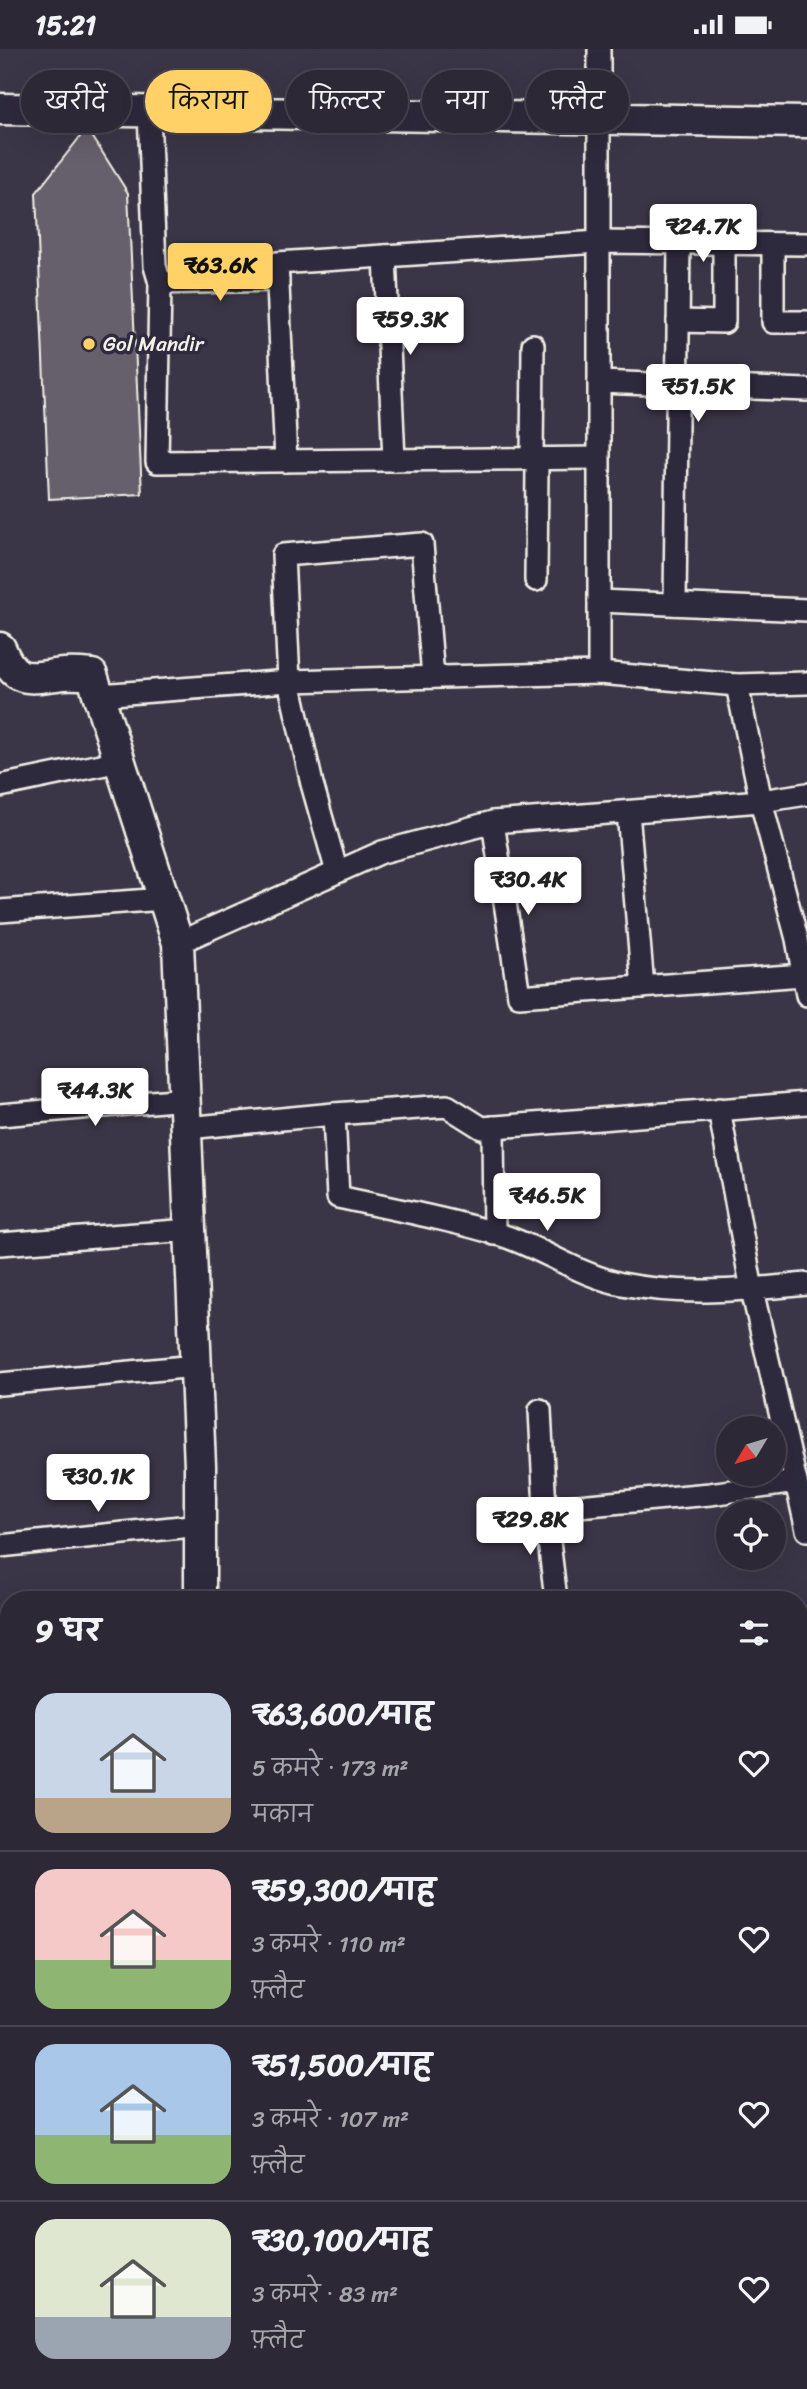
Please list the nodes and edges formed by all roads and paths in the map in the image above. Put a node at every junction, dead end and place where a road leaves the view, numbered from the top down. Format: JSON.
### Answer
{"nodes":[{"id":1,"x":599,"y":49,"type":"edge"},
{"id":2,"x":599,"y":70,"type":"edge"},
{"id":3,"x":0,"y":109,"type":"edge"},
{"id":4,"x":145,"y":111,"type":"edge"},
{"id":5,"x":272,"y":113,"type":"edge"},
{"id":6,"x":526,"y":118,"type":"edge"},
{"id":7,"x":629,"y":119,"type":"edge"},
{"id":8,"x":807,"y":122,"type":"edge"},
{"id":9,"x":150,"y":133,"type":"edge"},
{"id":10,"x":600,"y":133,"type":"edge"},
{"id":11,"x":599,"y":242,"type":"junction"},
{"id":12,"x":679,"y":243,"type":"junction"},
{"id":13,"x":724,"y":244,"type":"junction"},
{"id":14,"x":773,"y":244,"type":"junction"},
{"id":15,"x":807,"y":244,"type":"edge"},
{"id":16,"x":384,"y":256,"type":"junction"},
{"id":17,"x":278,"y":280,"type":"junction"},
{"id":18,"x":160,"y":283,"type":"junction"},
{"id":19,"x":678,"y":321,"type":"junction"},
{"id":20,"x":807,"y":322,"type":"edge"},
{"id":21,"x":533,"y":345,"type":"dead end"},
{"id":22,"x":599,"y":382,"type":"junction"},
{"id":23,"x":678,"y":385,"type":"junction"},
{"id":24,"x":807,"y":390,"type":"edge"},
{"id":25,"x":598,"y":458,"type":"junction"},
{"id":26,"x":532,"y":459,"type":"junction"},
{"id":27,"x":394,"y":460,"type":"junction"},
{"id":28,"x":286,"y":461,"type":"junction"},
{"id":29,"x":536,"y":580,"type":"dead end"},
{"id":30,"x":599,"y":601,"type":"junction"},
{"id":31,"x":675,"y":604,"type":"junction"},
{"id":32,"x":807,"y":610,"type":"edge"},
{"id":33,"x":5,"y":666,"type":"edge"},
{"id":34,"x":599,"y":673,"type":"junction"},
{"id":35,"x":433,"y":677,"type":"junction"},
{"id":36,"x":289,"y":681,"type":"junction"},
{"id":37,"x":807,"y":683,"type":"edge"},
{"id":38,"x":737,"y":685,"type":"junction"},
{"id":39,"x":99,"y":695,"type":"junction"},
{"id":40,"x":120,"y":761,"type":"junction"},
{"id":41,"x":0,"y":786,"type":"edge"},
{"id":42,"x":807,"y":794,"type":"edge"},
{"id":43,"x":761,"y":801,"type":"junction"},
{"id":44,"x":628,"y":811,"type":"junction"},
{"id":45,"x":493,"y":822,"type":"junction"},
{"id":46,"x":337,"y":872,"type":"junction"},
{"id":47,"x":164,"y":899,"type":"junction"},
{"id":48,"x":0,"y":911,"type":"edge"},
{"id":49,"x":802,"y":938,"type":"edge"},
{"id":50,"x":178,"y":943,"type":"junction"},
{"id":51,"x":805,"y":985,"type":"edge"},
{"id":52,"x":643,"y":987,"type":"junction"},
{"id":53,"x":186,"y":1099,"type":"junction"},
{"id":54,"x":807,"y":1103,"type":"edge"},
{"id":55,"x":719,"y":1109,"type":"junction"},
{"id":56,"x":334,"y":1114,"type":"junction"},
{"id":57,"x":0,"y":1115,"type":"edge"},
{"id":58,"x":493,"y":1127,"type":"junction"},
{"id":59,"x":187,"y":1128,"type":"junction"},
{"id":60,"x":191,"y":1230,"type":"junction"},
{"id":61,"x":494,"y":1234,"type":"junction"},
{"id":62,"x":0,"y":1244,"type":"edge"},
{"id":63,"x":807,"y":1285,"type":"edge"},
{"id":64,"x":752,"y":1290,"type":"junction"},
{"id":65,"x":196,"y":1366,"type":"junction"},
{"id":66,"x":0,"y":1384,"type":"edge"},
{"id":67,"x":540,"y":1410,"type":"dead end"},
{"id":68,"x":796,"y":1482,"type":"junction"},
{"id":69,"x":545,"y":1509,"type":"junction"},
{"id":70,"x":200,"y":1525,"type":"junction"},
{"id":71,"x":807,"y":1530,"type":"edge"},
{"id":72,"x":0,"y":1546,"type":"edge"},
{"id":73,"x":200,"y":1591,"type":"edge"},
{"id":74,"x":555,"y":1591,"type":"edge"}],
"edges":[{"from":1,"to":2,"type":"street"},
{"from":3,"to":4,"type":"street"},
{"from":5,"to":6,"type":"street"},
{"from":7,"to":8,"type":"street"},
{"from":9,"to":18,"type":"street"},
{"from":10,"to":11,"type":"street"},
{"from":11,"to":12,"type":"street"},
{"from":11,"to":16,"type":"street"},
{"from":11,"to":22,"type":"street"},
{"from":12,"to":13,"type":"street"},
{"from":12,"to":19,"type":"street"},
{"from":13,"to":14,"type":"street"},
{"from":13,"to":19,"type":"street"},
{"from":14,"to":15,"type":"street"},
{"from":14,"to":20,"type":"street"},
{"from":16,"to":17,"type":"street"},
{"from":16,"to":27,"type":"street"},
{"from":17,"to":18,"type":"street"},
{"from":17,"to":28,"type":"street"},
{"from":18,"to":28,"type":"street"},
{"from":19,"to":23,"type":"street"},
{"from":21,"to":26,"type":"street"},
{"from":22,"to":23,"type":"street"},
{"from":22,"to":25,"type":"street"},
{"from":23,"to":24,"type":"street"},
{"from":23,"to":31,"type":"street"},
{"from":25,"to":26,"type":"street"},
{"from":25,"to":30,"type":"street"},
{"from":26,"to":27,"type":"street"},
{"from":26,"to":29,"type":"street"},
{"from":27,"to":28,"type":"street"},
{"from":30,"to":31,"type":"street"},
{"from":30,"to":34,"type":"street"},
{"from":31,"to":32,"type":"street"},
{"from":33,"to":39,"type":"street"},
{"from":34,"to":35,"type":"street"},
{"from":34,"to":38,"type":"street"},
{"from":35,"to":36,"type":"street"},
{"from":35,"to":36,"type":"street"},
{"from":36,"to":39,"type":"street"},
{"from":36,"to":46,"type":"street"},
{"from":37,"to":38,"type":"street"},
{"from":38,"to":43,"type":"street"},
{"from":39,"to":40,"type":"street"},
{"from":40,"to":41,"type":"street"},
{"from":40,"to":47,"type":"street"},
{"from":42,"to":43,"type":"street"},
{"from":43,"to":44,"type":"street"},
{"from":43,"to":49,"type":"street"},
{"from":44,"to":45,"type":"street"},
{"from":44,"to":52,"type":"street"},
{"from":45,"to":46,"type":"street"},
{"from":45,"to":52,"type":"street"},
{"from":46,"to":50,"type":"street"},
{"from":47,"to":48,"type":"street"},
{"from":47,"to":50,"type":"street"},
{"from":49,"to":51,"type":"street"},
{"from":50,"to":53,"type":"street"},
{"from":51,"to":52,"type":"street"},
{"from":53,"to":57,"type":"street"},
{"from":53,"to":59,"type":"street"},
{"from":54,"to":55,"type":"street"},
{"from":55,"to":58,"type":"street"},
{"from":55,"to":64,"type":"street"},
{"from":56,"to":58,"type":"street"},
{"from":56,"to":59,"type":"street"},
{"from":56,"to":61,"type":"street"},
{"from":58,"to":61,"type":"street"},
{"from":59,"to":60,"type":"street"},
{"from":60,"to":62,"type":"street"},
{"from":60,"to":65,"type":"street"},
{"from":61,"to":64,"type":"street"},
{"from":63,"to":64,"type":"street"},
{"from":64,"to":68,"type":"street"},
{"from":65,"to":66,"type":"street"},
{"from":65,"to":70,"type":"street"},
{"from":67,"to":69,"type":"street"},
{"from":68,"to":69,"type":"street"},
{"from":68,"to":71,"type":"street"},
{"from":69,"to":74,"type":"street"},
{"from":70,"to":72,"type":"street"},
{"from":70,"to":73,"type":"street"}]}
